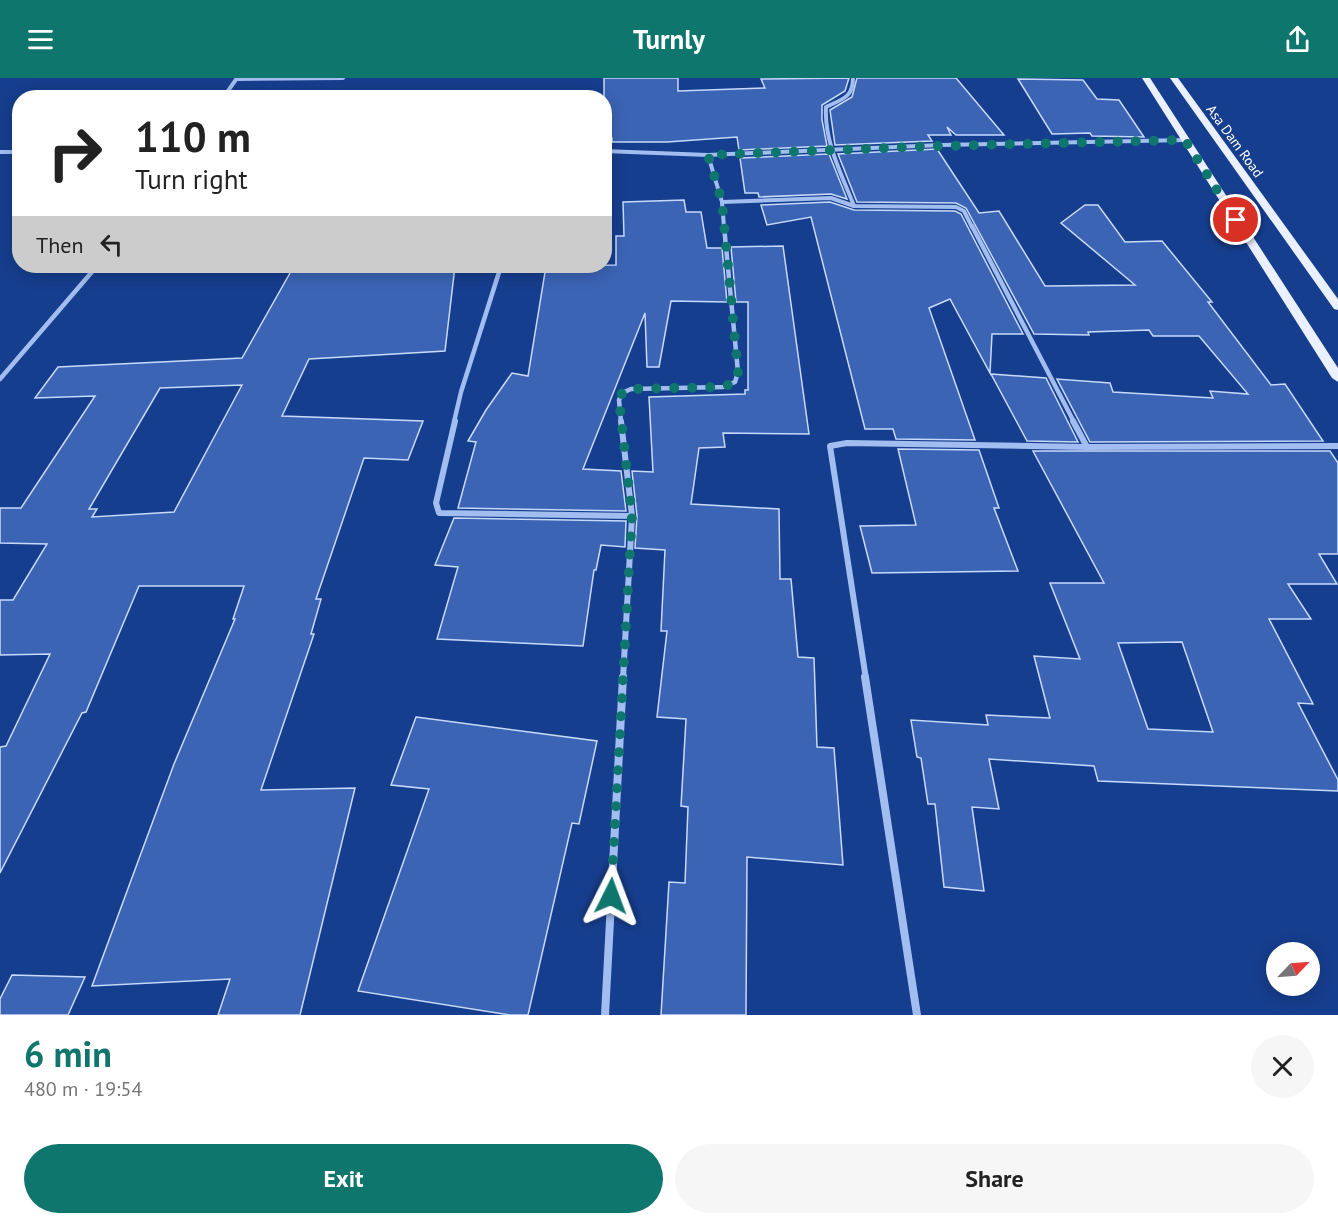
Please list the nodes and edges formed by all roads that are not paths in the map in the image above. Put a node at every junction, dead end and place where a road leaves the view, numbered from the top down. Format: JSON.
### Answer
{"nodes":[{"id":1,"x":237,"y":78,"type":"edge"},
{"id":2,"x":343,"y":78,"type":"edge"},
{"id":3,"x":853,"y":78,"type":"edge"},
{"id":4,"x":1146,"y":78,"type":"edge"},
{"id":5,"x":1173,"y":78,"type":"edge"},
{"id":6,"x":1185,"y":140,"type":"junction"},
{"id":7,"x":612,"y":151,"type":"edge"},
{"id":8,"x":832,"y":151,"type":"junction"},
{"id":9,"x":708,"y":155,"type":"junction"},
{"id":10,"x":722,"y":202,"type":"junction"},
{"id":11,"x":854,"y":206,"type":"junction"},
{"id":12,"x":91,"y":273,"type":"edge"},
{"id":13,"x":499,"y":273,"type":"edge"},
{"id":14,"x":1338,"y":307,"type":"edge"},
{"id":15,"x":1338,"y":378,"type":"edge"},
{"id":16,"x":0,"y":379,"type":"edge"},
{"id":17,"x":1338,"y":446,"type":"edge"},
{"id":18,"x":1087,"y":447,"type":"junction"},
{"id":19,"x":632,"y":516,"type":"junction"},
{"id":20,"x":605,"y":1015,"type":"edge"},
{"id":21,"x":917,"y":1015,"type":"edge"}],
"edges":[{"from":1,"to":2,"type":"street"},
{"from":3,"to":8,"type":"street"},
{"from":4,"to":6,"type":"main road"},
{"from":5,"to":14,"type":"main road","name":"Asa Dam Road"},
{"from":6,"to":8,"type":"street"},
{"from":6,"to":15,"type":"main road"},
{"from":7,"to":9,"type":"street"},
{"from":8,"to":9,"type":"street"},
{"from":8,"to":11,"type":"street"},
{"from":9,"to":10,"type":"street"},
{"from":10,"to":11,"type":"street"},
{"from":10,"to":19,"type":"street"},
{"from":11,"to":18,"type":"street"},
{"from":12,"to":16,"type":"street"},
{"from":13,"to":19,"type":"street"},
{"from":17,"to":18,"type":"street"},
{"from":18,"to":21,"type":"street"},
{"from":19,"to":20,"type":"street"}]}
